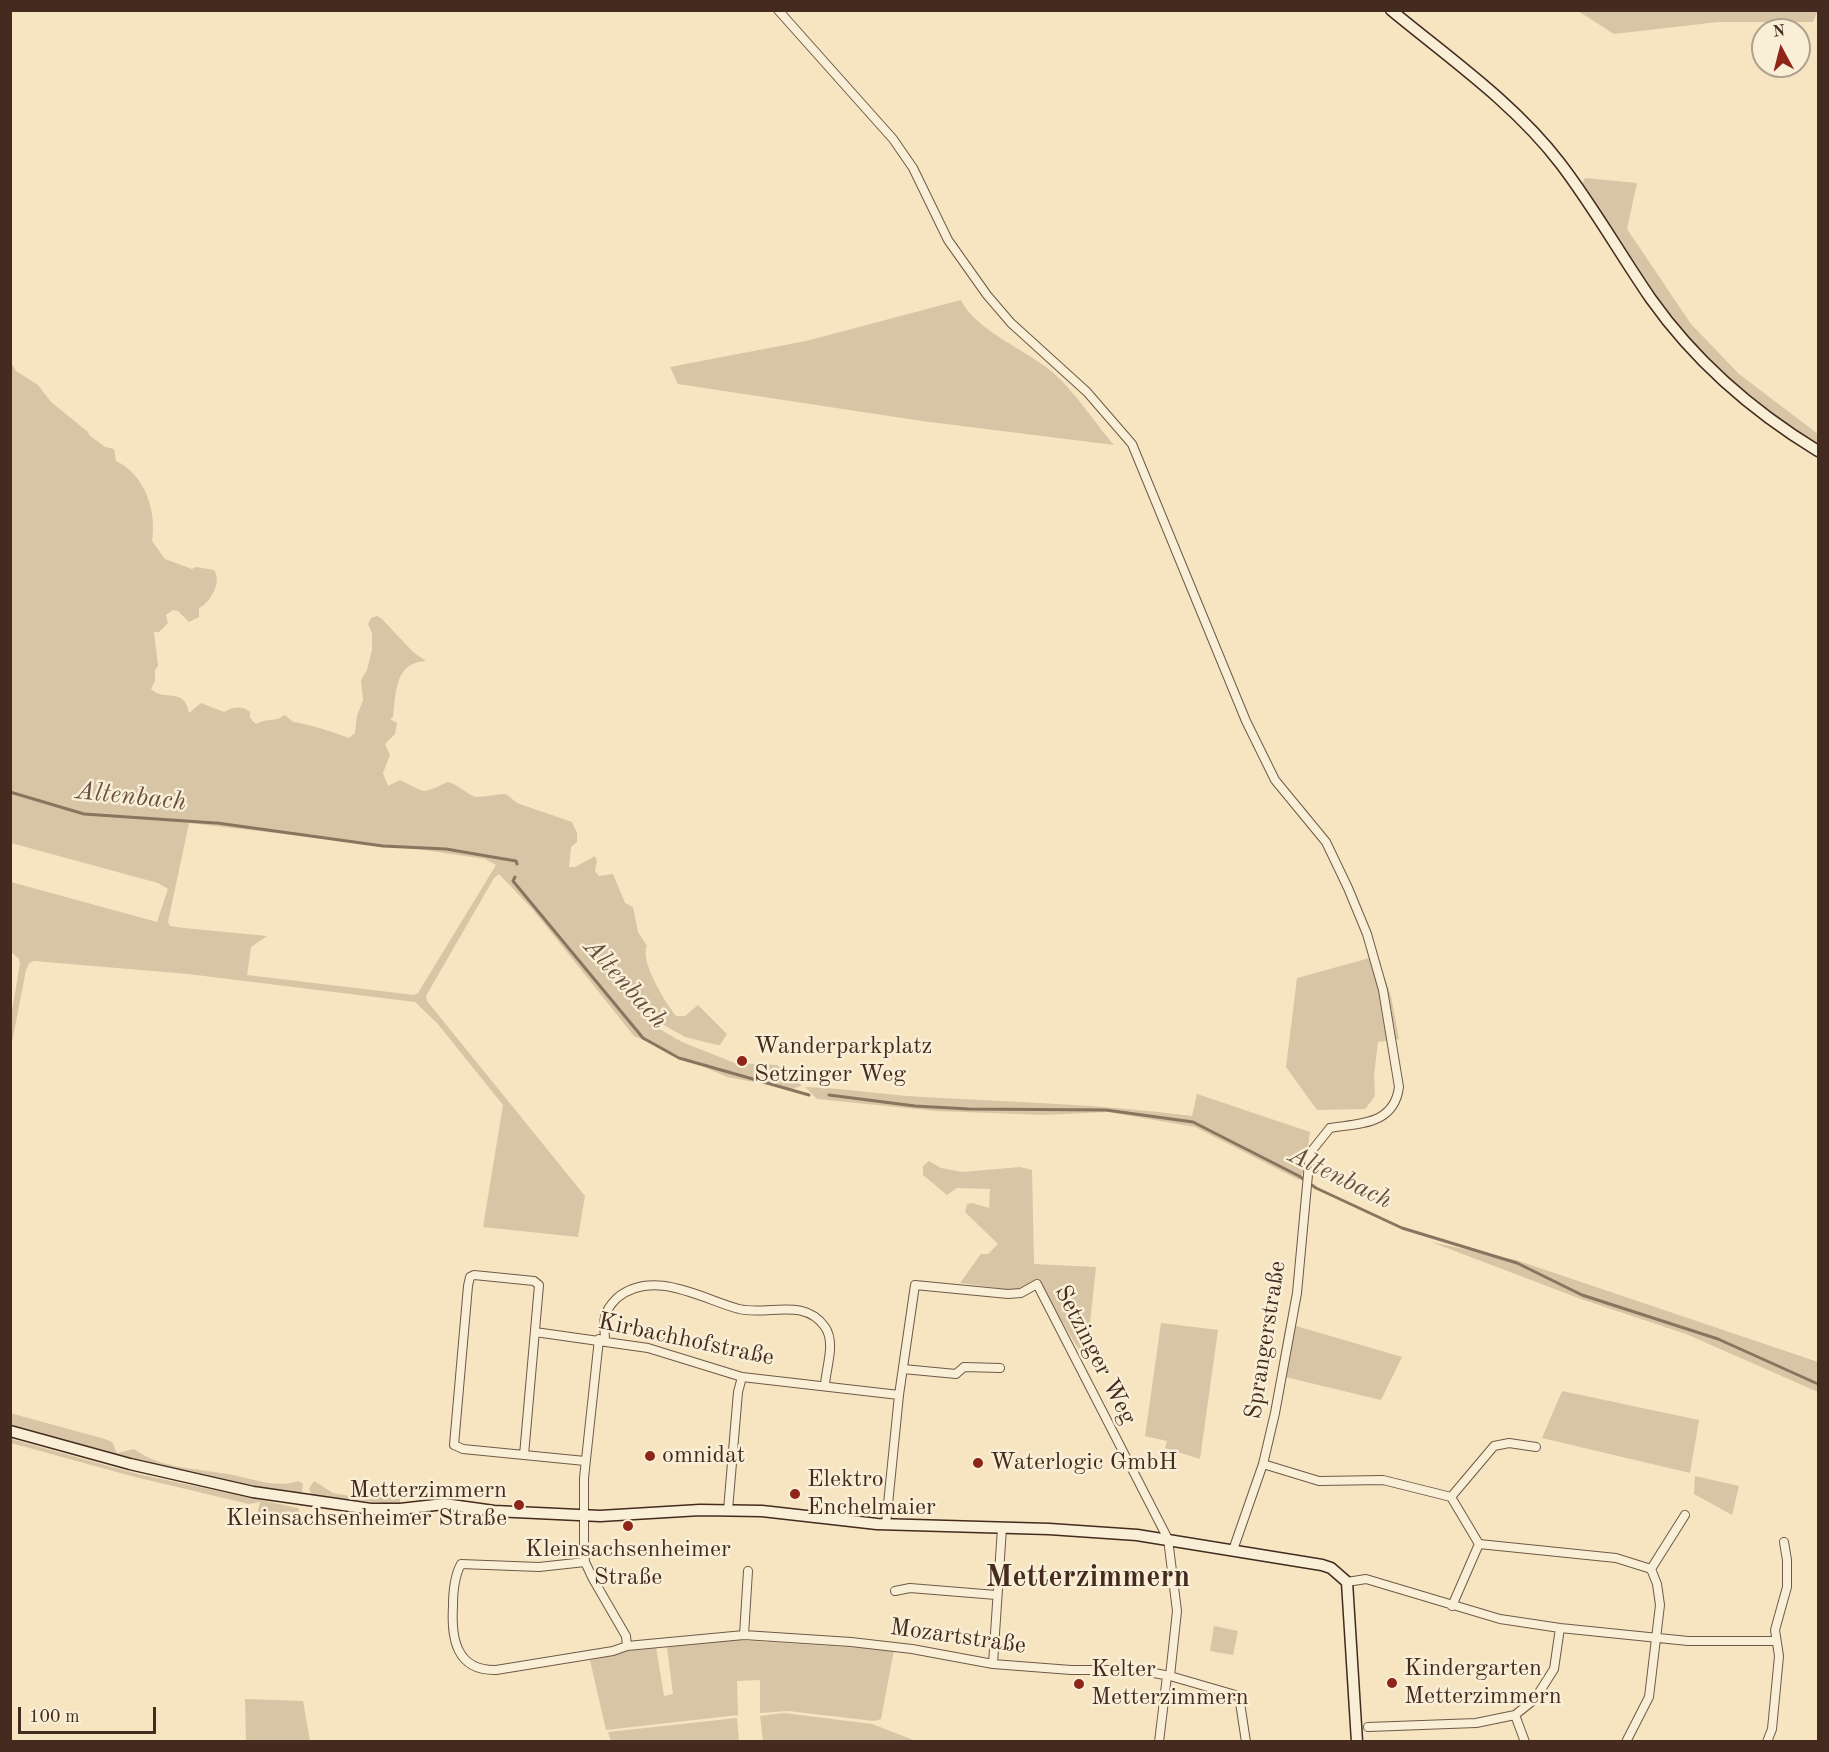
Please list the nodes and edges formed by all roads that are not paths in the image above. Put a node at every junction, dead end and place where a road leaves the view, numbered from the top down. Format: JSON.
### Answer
{"nodes":[{"id":1,"x":778,"y":10,"type":"edge"},
{"id":2,"x":1391,"y":10,"type":"edge"},
{"id":3,"x":1818,"y":451,"type":"edge"},
{"id":4,"x":535,"y":1332,"type":"junction"},
{"id":5,"x":602,"y":1339,"type":"junction"},
{"id":6,"x":1000,"y":1368,"type":"dead end"},
{"id":7,"x":903,"y":1369,"type":"junction"},
{"id":8,"x":742,"y":1377,"type":"junction"},
{"id":9,"x":825,"y":1385,"type":"junction"},
{"id":10,"x":900,"y":1395,"type":"junction"},
{"id":11,"x":10,"y":1431,"type":"edge"},
{"id":12,"x":1536,"y":1447,"type":"dead end"},
{"id":13,"x":524,"y":1455,"type":"junction"},
{"id":14,"x":585,"y":1461,"type":"junction"},
{"id":15,"x":1263,"y":1464,"type":"junction"},
{"id":16,"x":1451,"y":1497,"type":"junction"},
{"id":17,"x":728,"y":1510,"type":"junction"},
{"id":18,"x":585,"y":1515,"type":"junction"},
{"id":19,"x":1685,"y":1515,"type":"dead end"},
{"id":20,"x":886,"y":1524,"type":"junction"},
{"id":21,"x":1002,"y":1528,"type":"junction"},
{"id":22,"x":1168,"y":1539,"type":"junction"},
{"id":23,"x":1784,"y":1542,"type":"dead end"},
{"id":24,"x":1479,"y":1544,"type":"junction"},
{"id":25,"x":1233,"y":1550,"type":"junction"},
{"id":26,"x":585,"y":1562,"type":"junction"},
{"id":27,"x":1651,"y":1569,"type":"junction"},
{"id":28,"x":748,"y":1571,"type":"dead end"},
{"id":29,"x":1347,"y":1582,"type":"junction"},
{"id":30,"x":895,"y":1591,"type":"dead end"},
{"id":31,"x":996,"y":1595,"type":"junction"},
{"id":32,"x":1452,"y":1606,"type":"junction"},
{"id":33,"x":1560,"y":1629,"type":"junction"},
{"id":34,"x":744,"y":1635,"type":"junction"},
{"id":35,"x":1656,"y":1638,"type":"junction"},
{"id":36,"x":1775,"y":1641,"type":"junction"},
{"id":37,"x":627,"y":1646,"type":"junction"},
{"id":38,"x":993,"y":1664,"type":"junction"},
{"id":39,"x":1168,"y":1676,"type":"junction"},
{"id":40,"x":1515,"y":1715,"type":"junction"},
{"id":41,"x":1368,"y":1727,"type":"dead end"},
{"id":42,"x":1159,"y":1742,"type":"edge"},
{"id":43,"x":1246,"y":1742,"type":"edge"},
{"id":44,"x":1357,"y":1742,"type":"edge"},
{"id":45,"x":1525,"y":1742,"type":"edge"},
{"id":46,"x":1626,"y":1742,"type":"edge"},
{"id":47,"x":1767,"y":1742,"type":"edge"}],
"edges":[{"from":1,"to":15,"type":"street","name":"Sprangerstraße"},
{"from":2,"to":3,"type":"main road"},
{"from":4,"to":5,"type":"street","name":"Kirbachhofstraße"},
{"from":4,"to":13,"type":"street"},
{"from":4,"to":13,"type":"street"},
{"from":5,"to":8,"type":"street","name":"Kirbachhofstraße"},
{"from":5,"to":9,"type":"street"},
{"from":5,"to":14,"type":"street"},
{"from":6,"to":7,"type":"street"},
{"from":7,"to":10,"type":"street"},
{"from":7,"to":22,"type":"street","name":"Setzinger Weg"},
{"from":8,"to":9,"type":"street","name":"Kirbachhofstraße"},
{"from":8,"to":17,"type":"street"},
{"from":9,"to":10,"type":"street","name":"Kirbachhofstraße"},
{"from":10,"to":20,"type":"street"},
{"from":11,"to":18,"type":"main road"},
{"from":12,"to":16,"type":"street"},
{"from":13,"to":14,"type":"street"},
{"from":14,"to":18,"type":"street"},
{"from":15,"to":16,"type":"street"},
{"from":15,"to":25,"type":"street","name":"Sprangerstraße"},
{"from":16,"to":24,"type":"street"},
{"from":17,"to":18,"type":"main road"},
{"from":17,"to":20,"type":"main road"},
{"from":18,"to":26,"type":"street"},
{"from":19,"to":27,"type":"street"},
{"from":20,"to":21,"type":"main road"},
{"from":21,"to":22,"type":"main road"},
{"from":21,"to":31,"type":"street"},
{"from":22,"to":25,"type":"main road"},
{"from":22,"to":39,"type":"street"},
{"from":23,"to":36,"type":"street"},
{"from":24,"to":27,"type":"street"},
{"from":24,"to":32,"type":"street"},
{"from":25,"to":29,"type":"main road"},
{"from":26,"to":37,"type":"street"},
{"from":26,"to":37,"type":"street","name":"Mozartstraße"},
{"from":27,"to":35,"type":"street"},
{"from":28,"to":34,"type":"street"},
{"from":29,"to":32,"type":"street"},
{"from":29,"to":44,"type":"main road"},
{"from":30,"to":31,"type":"street"},
{"from":31,"to":38,"type":"street"},
{"from":32,"to":33,"type":"street"},
{"from":33,"to":35,"type":"street"},
{"from":33,"to":40,"type":"street"},
{"from":34,"to":37,"type":"street","name":"Mozartstraße"},
{"from":34,"to":38,"type":"street","name":"Mozartstraße"},
{"from":35,"to":36,"type":"street"},
{"from":35,"to":46,"type":"street"},
{"from":36,"to":47,"type":"street"},
{"from":38,"to":39,"type":"street","name":"Mozartstraße"},
{"from":39,"to":42,"type":"street"},
{"from":39,"to":43,"type":"street","name":"Mozartstraße"},
{"from":40,"to":41,"type":"street"},
{"from":40,"to":45,"type":"street"}]}
